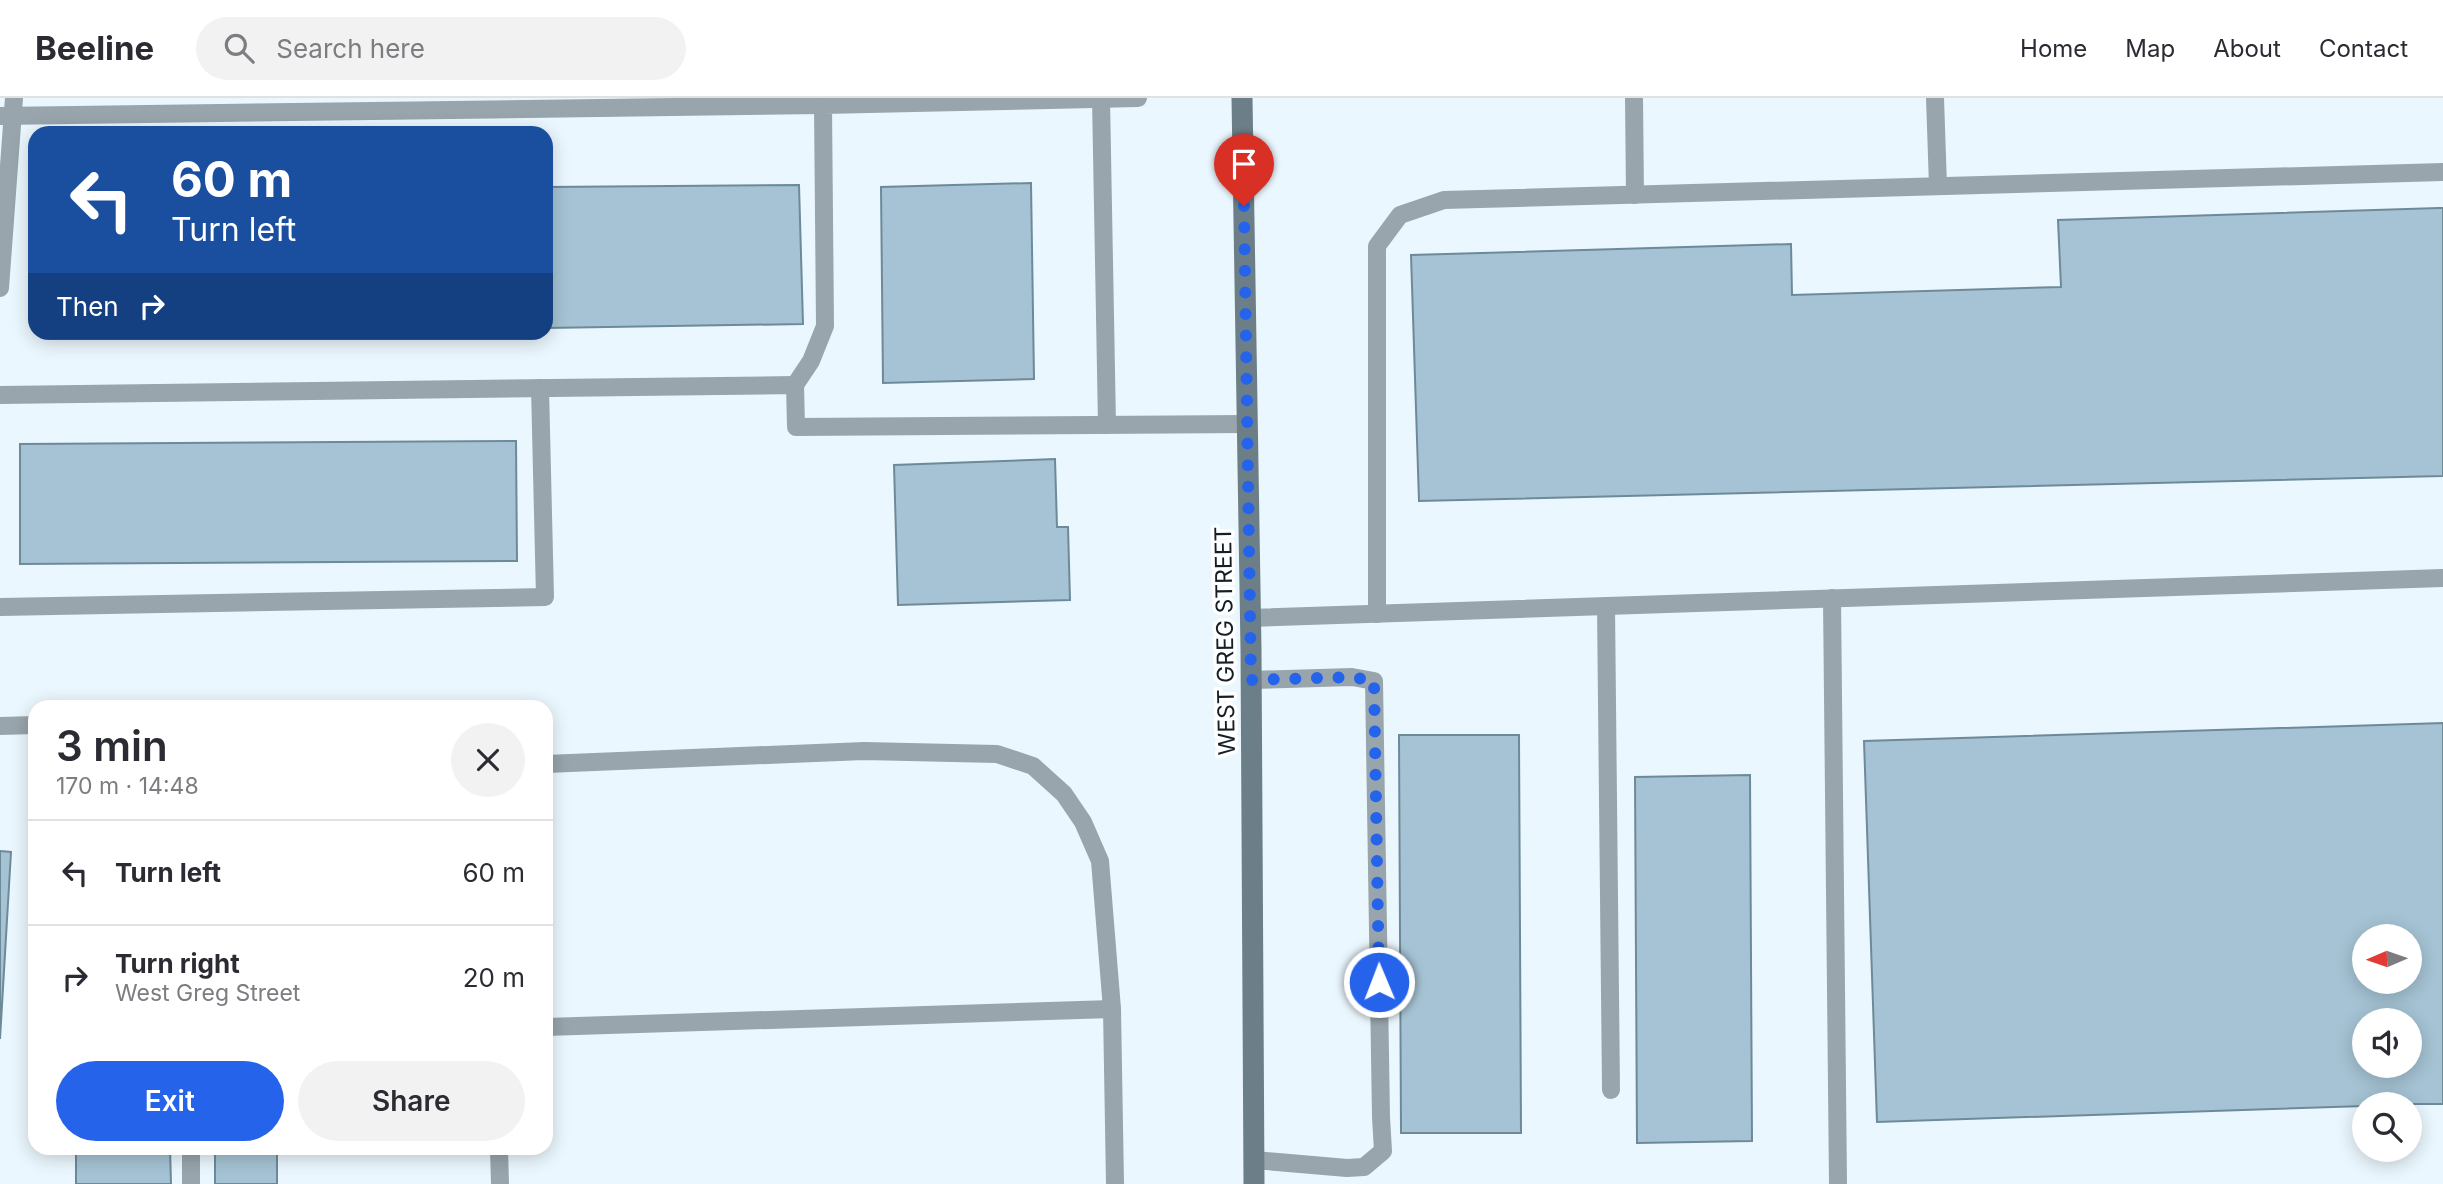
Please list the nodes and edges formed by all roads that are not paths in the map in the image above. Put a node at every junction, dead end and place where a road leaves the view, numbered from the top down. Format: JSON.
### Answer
{"nodes":[{"id":1,"x":14,"y":98,"type":"edge"},
{"id":2,"x":1138,"y":98,"type":"edge"},
{"id":3,"x":1242,"y":98,"type":"edge"},
{"id":4,"x":1634,"y":98,"type":"edge"},
{"id":5,"x":1935,"y":98,"type":"edge"},
{"id":6,"x":1101,"y":99,"type":"edge"},
{"id":7,"x":823,"y":105,"type":"junction"},
{"id":8,"x":6,"y":117,"type":"edge"},
{"id":9,"x":2443,"y":172,"type":"edge"},
{"id":10,"x":1938,"y":186,"type":"junction"},
{"id":11,"x":1635,"y":195,"type":"junction"},
{"id":12,"x":0,"y":288,"type":"edge"},
{"id":13,"x":795,"y":385,"type":"junction"},
{"id":14,"x":540,"y":388,"type":"junction"},
{"id":15,"x":0,"y":395,"type":"edge"},
{"id":16,"x":1248,"y":424,"type":"junction"},
{"id":17,"x":1107,"y":425,"type":"junction"},
{"id":18,"x":2443,"y":578,"type":"edge"},
{"id":19,"x":1832,"y":598,"type":"junction"},
{"id":20,"x":1606,"y":606,"type":"junction"},
{"id":21,"x":0,"y":607,"type":"edge"},
{"id":22,"x":1377,"y":614,"type":"junction"},
{"id":23,"x":1251,"y":618,"type":"junction"},
{"id":24,"x":1251,"y":680,"type":"junction"},
{"id":25,"x":28,"y":725,"type":"edge"},
{"id":26,"x":0,"y":726,"type":"edge"},
{"id":27,"x":553,"y":764,"type":"edge"},
{"id":28,"x":1112,"y":1009,"type":"junction"},
{"id":29,"x":553,"y":1027,"type":"edge"},
{"id":30,"x":1611,"y":1090,"type":"dead end"},
{"id":31,"x":191,"y":1155,"type":"edge"},
{"id":32,"x":499,"y":1155,"type":"edge"},
{"id":33,"x":1254,"y":1160,"type":"junction"},
{"id":34,"x":191,"y":1184,"type":"edge"},
{"id":35,"x":500,"y":1184,"type":"edge"},
{"id":36,"x":1115,"y":1184,"type":"edge"},
{"id":37,"x":1254,"y":1184,"type":"edge"},
{"id":38,"x":1838,"y":1184,"type":"edge"}],
"edges":[{"from":1,"to":8,"type":"lane"},
{"from":2,"to":6,"type":"lane"},
{"from":3,"to":16,"type":"main road","name":"WEST GREG STREET"},
{"from":4,"to":11,"type":"lane"},
{"from":5,"to":10,"type":"lane"},
{"from":6,"to":7,"type":"lane"},
{"from":6,"to":17,"type":"lane"},
{"from":7,"to":8,"type":"lane"},
{"from":7,"to":13,"type":"lane"},
{"from":8,"to":12,"type":"lane"},
{"from":9,"to":10,"type":"lane"},
{"from":10,"to":11,"type":"lane"},
{"from":11,"to":22,"type":"lane"},
{"from":13,"to":14,"type":"lane"},
{"from":13,"to":17,"type":"lane"},
{"from":14,"to":15,"type":"lane"},
{"from":14,"to":21,"type":"lane"},
{"from":16,"to":17,"type":"lane"},
{"from":16,"to":23,"type":"main road","name":"WEST GREG STREET"},
{"from":18,"to":19,"type":"lane"},
{"from":19,"to":20,"type":"lane"},
{"from":19,"to":38,"type":"lane"},
{"from":20,"to":22,"type":"lane"},
{"from":20,"to":30,"type":"lane"},
{"from":22,"to":23,"type":"lane"},
{"from":23,"to":24,"type":"main road","name":"WEST GREG STREET"},
{"from":24,"to":33,"type":"main road","name":"WEST GREG STREET"},
{"from":24,"to":33,"type":"lane"},
{"from":25,"to":26,"type":"lane"},
{"from":27,"to":28,"type":"lane"},
{"from":28,"to":29,"type":"lane"},
{"from":28,"to":36,"type":"lane"},
{"from":31,"to":34,"type":"lane"},
{"from":32,"to":35,"type":"lane"},
{"from":33,"to":37,"type":"main road","name":"WEST GREG STREET"}]}
